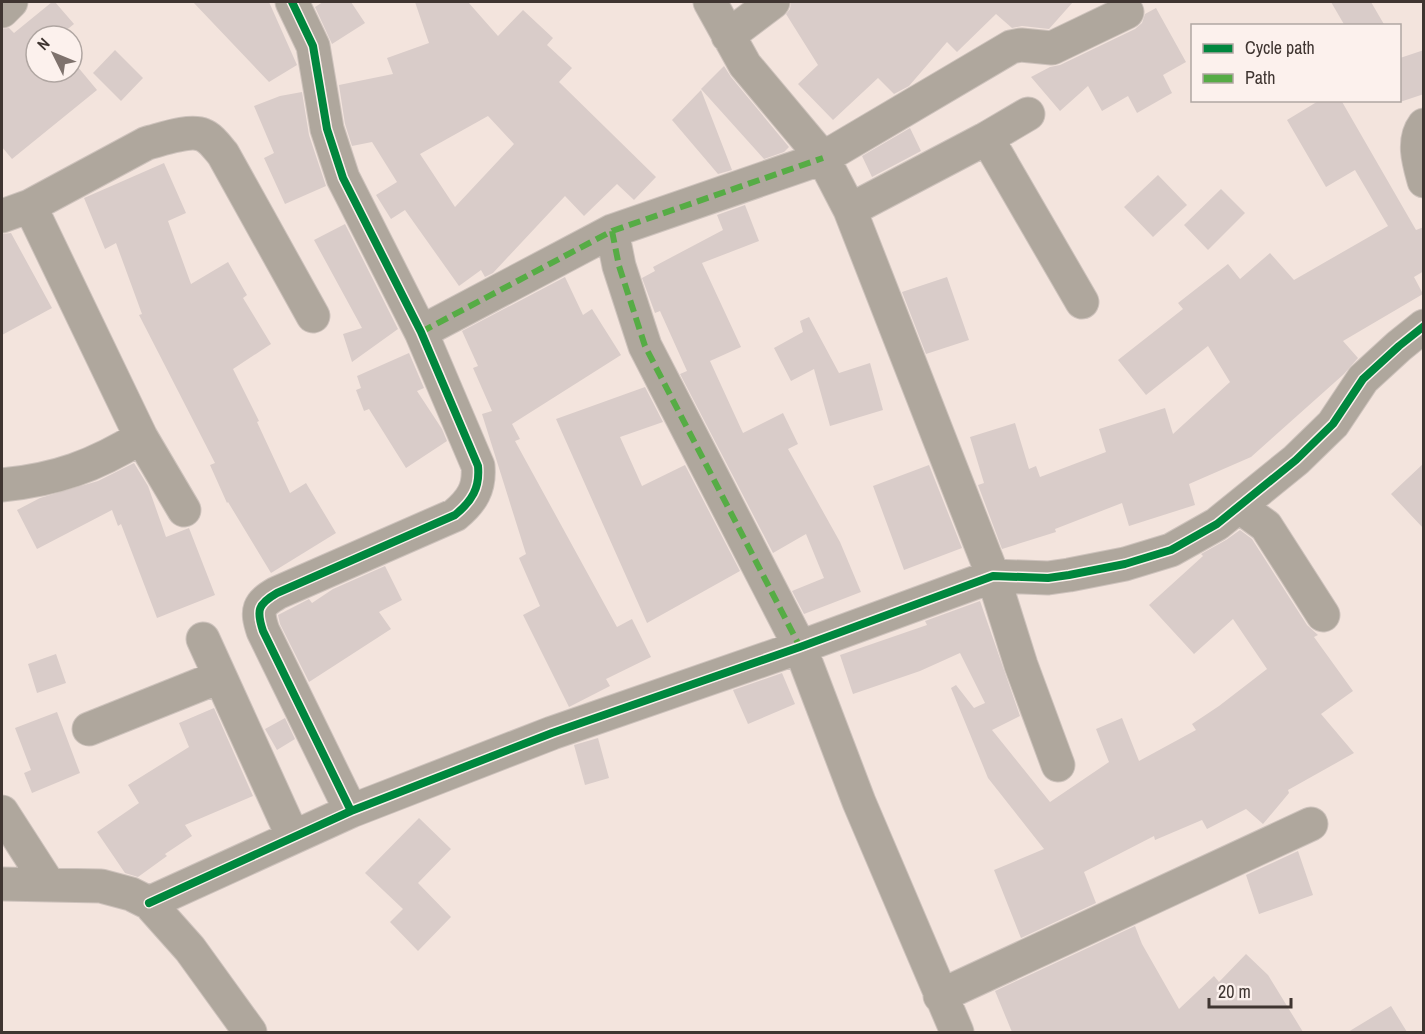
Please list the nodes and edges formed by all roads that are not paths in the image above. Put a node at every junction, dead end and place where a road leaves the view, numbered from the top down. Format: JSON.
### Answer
{"nodes":[{"id":1,"x":11,"y":2,"type":"edge"},
{"id":2,"x":292,"y":2,"type":"edge"},
{"id":3,"x":710,"y":2,"type":"edge"},
{"id":4,"x":773,"y":2,"type":"edge"},
{"id":5,"x":2,"y":11,"type":"edge"},
{"id":6,"x":1127,"y":12,"type":"dead end"},
{"id":7,"x":728,"y":36,"type":"junction"},
{"id":8,"x":1028,"y":114,"type":"dead end"},
{"id":9,"x":1424,"y":125,"type":"edge"},
{"id":10,"x":987,"y":138,"type":"junction"},
{"id":11,"x":823,"y":158,"type":"junction"},
{"id":12,"x":1424,"y":181,"type":"edge"},
{"id":13,"x":850,"y":210,"type":"junction"},
{"id":14,"x":16,"y":211,"type":"edge"},
{"id":15,"x":612,"y":231,"type":"junction"},
{"id":16,"x":1082,"y":302,"type":"dead end"},
{"id":17,"x":314,"y":316,"type":"dead end"},
{"id":18,"x":1424,"y":326,"type":"edge"},
{"id":19,"x":421,"y":332,"type":"junction"},
{"id":20,"x":141,"y":437,"type":"junction"},
{"id":21,"x":2,"y":485,"type":"edge"},
{"id":22,"x":1240,"y":507,"type":"junction"},
{"id":23,"x":184,"y":510,"type":"dead end"},
{"id":24,"x":993,"y":576,"type":"junction"},
{"id":25,"x":1323,"y":615,"type":"dead end"},
{"id":26,"x":203,"y":639,"type":"dead end"},
{"id":27,"x":800,"y":647,"type":"junction"},
{"id":28,"x":219,"y":677,"type":"junction"},
{"id":29,"x":89,"y":729,"type":"dead end"},
{"id":30,"x":1058,"y":765,"type":"dead end"},
{"id":31,"x":351,"y":810,"type":"junction"},
{"id":32,"x":2,"y":812,"type":"edge"},
{"id":33,"x":1311,"y":824,"type":"dead end"},
{"id":34,"x":293,"y":837,"type":"junction"},
{"id":35,"x":2,"y":884,"type":"edge"},
{"id":36,"x":49,"y":885,"type":"junction"},
{"id":37,"x":149,"y":903,"type":"junction"},
{"id":38,"x":940,"y":996,"type":"junction"},
{"id":39,"x":250,"y":1032,"type":"edge"},
{"id":40,"x":957,"y":1032,"type":"edge"}],
"edges":[{"from":1,"to":5,"type":"street"},
{"from":2,"to":19,"type":"street"},
{"from":3,"to":7,"type":"street"},
{"from":4,"to":7,"type":"street"},
{"from":6,"to":11,"type":"street"},
{"from":7,"to":11,"type":"street"},
{"from":8,"to":10,"type":"street"},
{"from":9,"to":12,"type":"street"},
{"from":10,"to":13,"type":"street"},
{"from":10,"to":16,"type":"street"},
{"from":11,"to":13,"type":"street"},
{"from":11,"to":15,"type":"street"},
{"from":13,"to":24,"type":"street"},
{"from":14,"to":17,"type":"street"},
{"from":14,"to":20,"type":"street"},
{"from":15,"to":19,"type":"street"},
{"from":15,"to":27,"type":"street"},
{"from":18,"to":22,"type":"street"},
{"from":19,"to":31,"type":"street"},
{"from":20,"to":21,"type":"street"},
{"from":20,"to":23,"type":"street"},
{"from":22,"to":24,"type":"street"},
{"from":22,"to":25,"type":"street"},
{"from":24,"to":27,"type":"street"},
{"from":24,"to":30,"type":"street"},
{"from":26,"to":28,"type":"street"},
{"from":27,"to":31,"type":"street"},
{"from":27,"to":38,"type":"street"},
{"from":28,"to":29,"type":"street"},
{"from":28,"to":34,"type":"street"},
{"from":31,"to":34,"type":"street"},
{"from":32,"to":36,"type":"street"},
{"from":33,"to":38,"type":"street"},
{"from":34,"to":37,"type":"street"},
{"from":35,"to":36,"type":"street"},
{"from":36,"to":37,"type":"street"},
{"from":37,"to":39,"type":"street"},
{"from":38,"to":40,"type":"street"}]}
